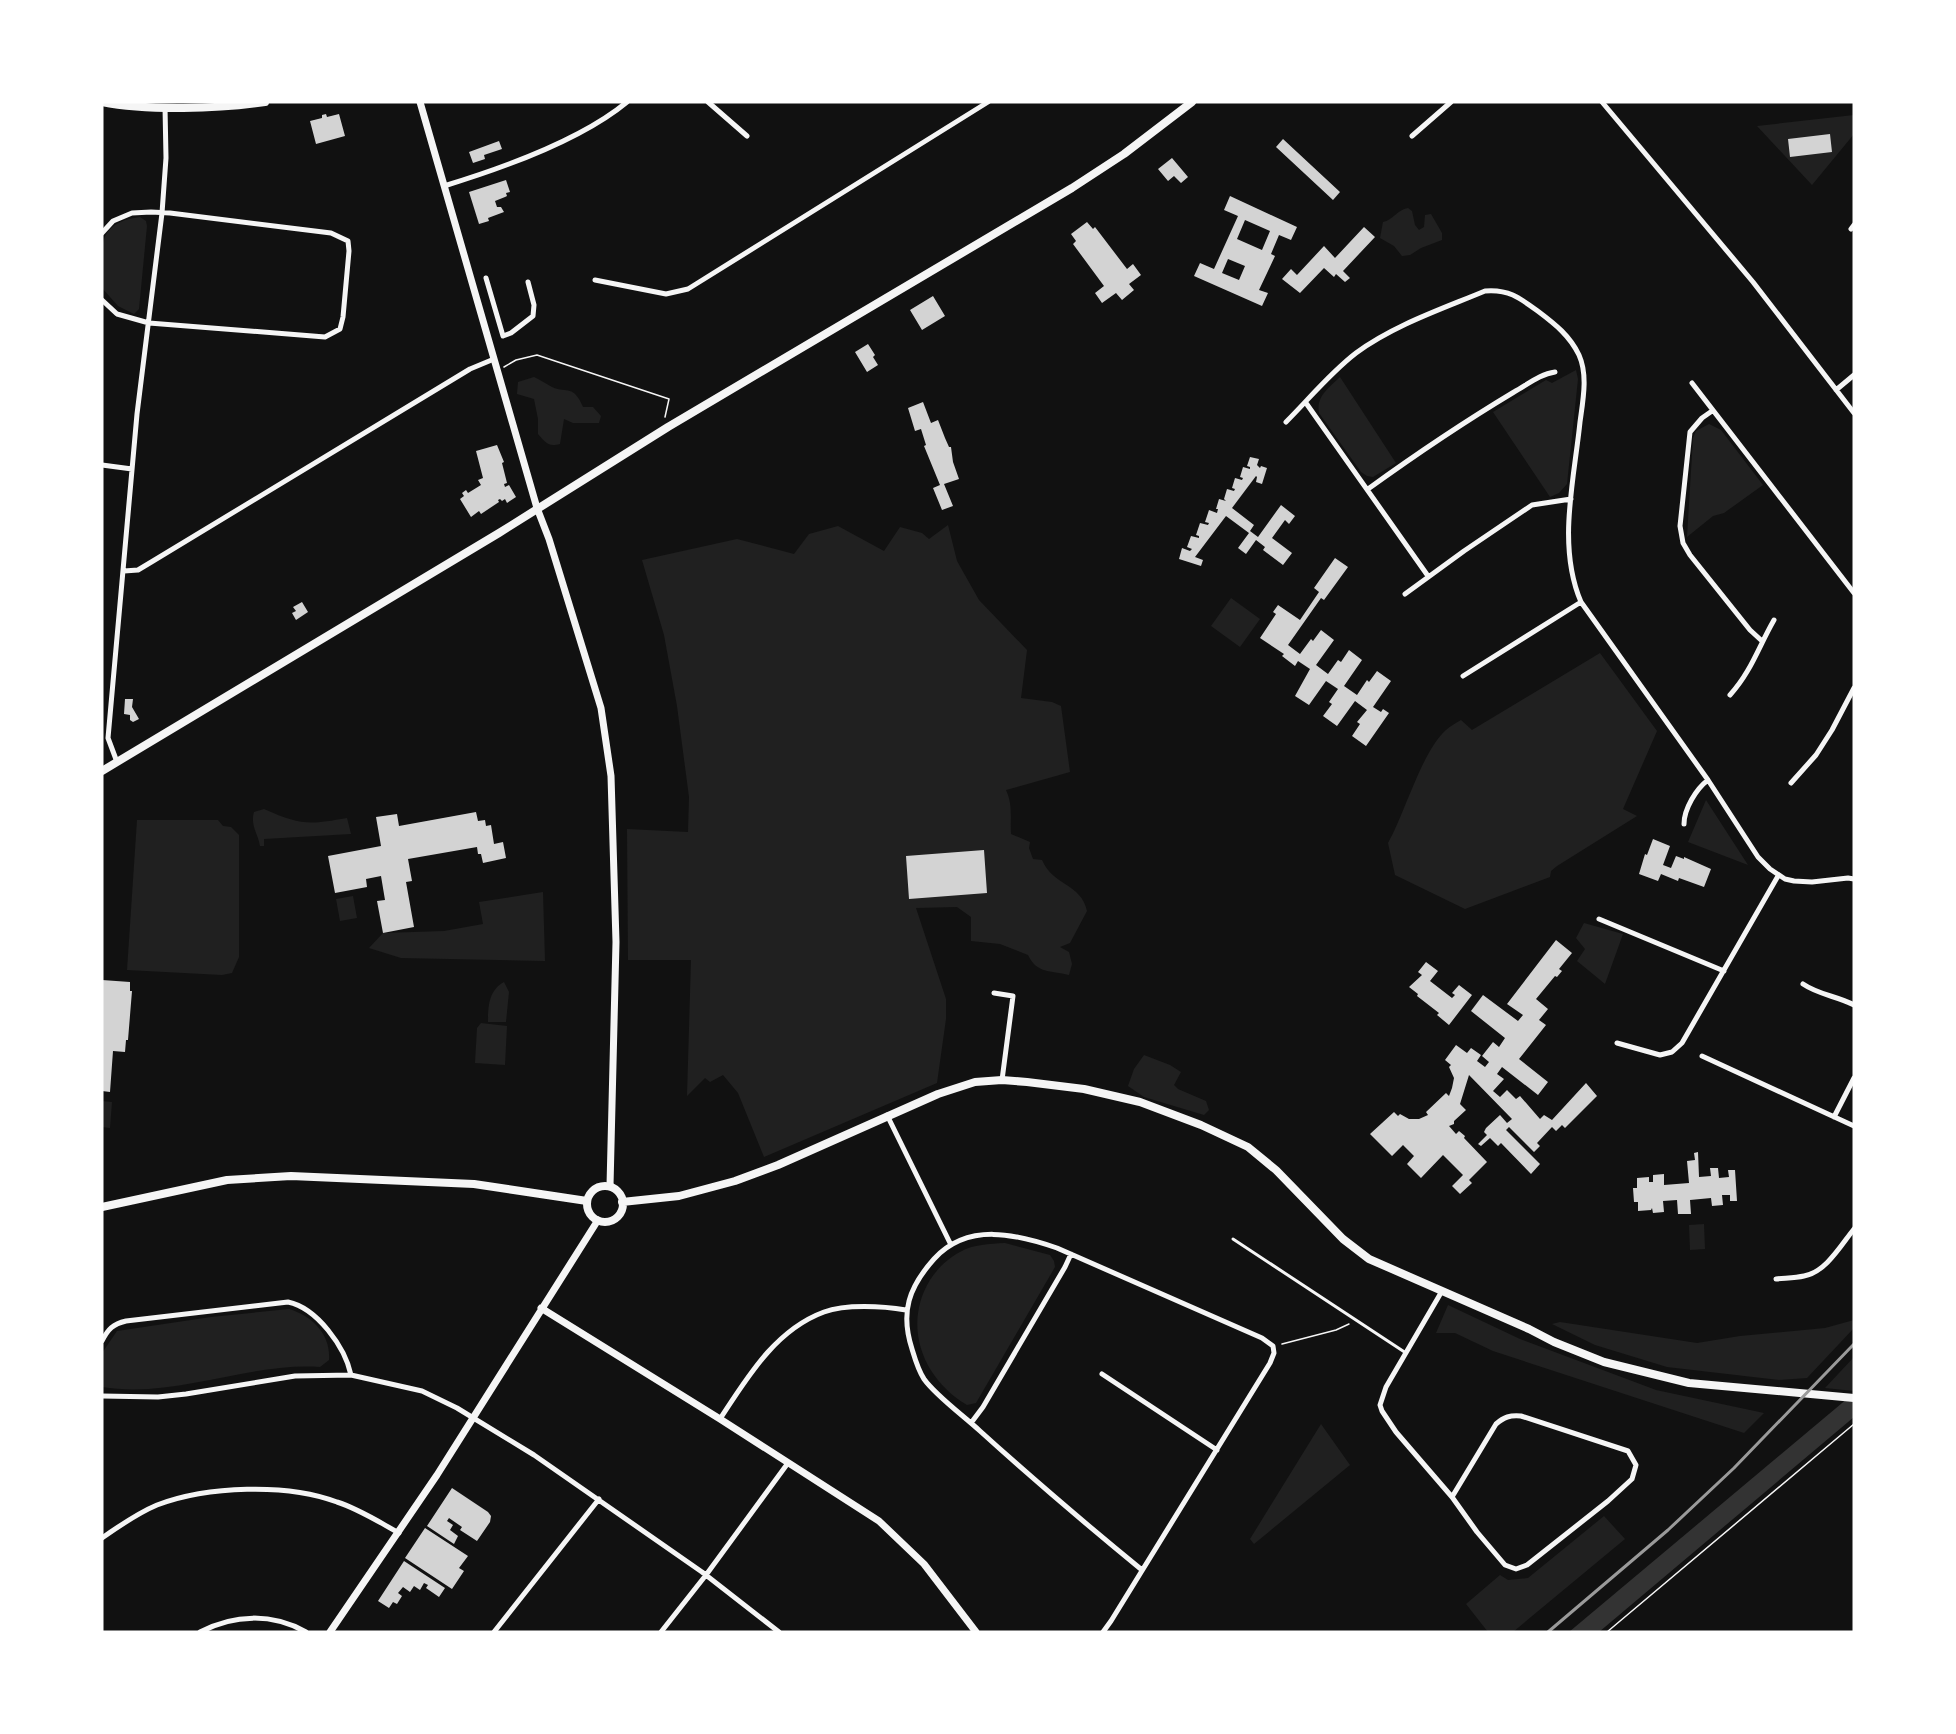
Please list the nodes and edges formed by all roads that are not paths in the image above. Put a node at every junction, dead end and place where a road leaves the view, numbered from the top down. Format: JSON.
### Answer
{"nodes":[{"id":1,"x":102,"y":102,"type":"edge"},
{"id":2,"x":265,"y":102,"type":"edge"},
{"id":3,"x":420,"y":102,"type":"edge"},
{"id":4,"x":627,"y":102,"type":"edge"},
{"id":5,"x":708,"y":102,"type":"edge"},
{"id":6,"x":988,"y":102,"type":"edge"},
{"id":7,"x":1192,"y":102,"type":"edge"},
{"id":8,"x":1451,"y":102,"type":"edge"},
{"id":9,"x":1602,"y":102,"type":"edge"},
{"id":10,"x":165,"y":108,"type":"junction"},
{"id":11,"x":747,"y":136,"type":"dead end"},
{"id":12,"x":1412,"y":136,"type":"dead end"},
{"id":13,"x":444,"y":186,"type":"junction"},
{"id":14,"x":162,"y":213,"type":"junction"},
{"id":15,"x":102,"y":233,"type":"edge"},
{"id":16,"x":486,"y":278,"type":"dead end"},
{"id":17,"x":595,"y":280,"type":"dead end"},
{"id":18,"x":528,"y":282,"type":"dead end"},
{"id":19,"x":488,"y":285,"type":"junction"},
{"id":20,"x":474,"y":289,"type":"junction"},
{"id":21,"x":102,"y":300,"type":"edge"},
{"id":22,"x":148,"y":323,"type":"junction"},
{"id":23,"x":494,"y":358,"type":"junction"},
{"id":24,"x":1555,"y":372,"type":"dead end"},
{"id":25,"x":1854,"y":375,"type":"edge"},
{"id":26,"x":1692,"y":383,"type":"dead end"},
{"id":27,"x":1836,"y":390,"type":"junction"},
{"id":28,"x":1306,"y":403,"type":"junction"},
{"id":29,"x":1712,"y":411,"type":"junction"},
{"id":30,"x":1854,"y":413,"type":"edge"},
{"id":31,"x":1286,"y":422,"type":"dead end"},
{"id":32,"x":102,"y":465,"type":"edge"},
{"id":33,"x":132,"y":469,"type":"junction"},
{"id":34,"x":1368,"y":489,"type":"junction"},
{"id":35,"x":1571,"y":500,"type":"junction"},
{"id":36,"x":537,"y":508,"type":"junction"},
{"id":37,"x":124,"y":571,"type":"junction"},
{"id":38,"x":1428,"y":576,"type":"junction"},
{"id":39,"x":1854,"y":593,"type":"edge"},
{"id":40,"x":1405,"y":594,"type":"dead end"},
{"id":41,"x":1581,"y":602,"type":"junction"},
{"id":42,"x":1774,"y":620,"type":"dead end"},
{"id":43,"x":1762,"y":641,"type":"junction"},
{"id":44,"x":1463,"y":676,"type":"dead end"},
{"id":45,"x":1854,"y":688,"type":"edge"},
{"id":46,"x":1730,"y":695,"type":"dead end"},
{"id":47,"x":117,"y":762,"type":"junction"},
{"id":48,"x":102,"y":771,"type":"edge"},
{"id":49,"x":1708,"y":780,"type":"junction"},
{"id":50,"x":1791,"y":783,"type":"dead end"},
{"id":51,"x":1684,"y":824,"type":"dead end"},
{"id":52,"x":1779,"y":876,"type":"junction"},
{"id":53,"x":1854,"y":879,"type":"edge"},
{"id":54,"x":1599,"y":919,"type":"dead end"},
{"id":55,"x":1724,"y":971,"type":"junction"},
{"id":56,"x":1803,"y":984,"type":"dead end"},
{"id":57,"x":994,"y":993,"type":"dead end"},
{"id":58,"x":1854,"y":1005,"type":"edge"},
{"id":59,"x":1617,"y":1043,"type":"dead end"},
{"id":60,"x":1702,"y":1056,"type":"dead end"},
{"id":61,"x":1854,"y":1078,"type":"edge"},
{"id":62,"x":1002,"y":1080,"type":"junction"},
{"id":63,"x":887,"y":1115,"type":"junction"},
{"id":64,"x":1834,"y":1117,"type":"junction"},
{"id":65,"x":1854,"y":1126,"type":"edge"},
{"id":66,"x":610,"y":1186,"type":"junction"},
{"id":67,"x":587,"y":1201,"type":"junction"},
{"id":68,"x":622,"y":1202,"type":"junction"},
{"id":69,"x":102,"y":1207,"type":"edge"},
{"id":70,"x":598,"y":1220,"type":"junction"},
{"id":71,"x":1854,"y":1229,"type":"edge"},
{"id":72,"x":1233,"y":1239,"type":"dead end"},
{"id":73,"x":951,"y":1245,"type":"junction"},
{"id":74,"x":1071,"y":1254,"type":"junction"},
{"id":75,"x":1776,"y":1279,"type":"dead end"},
{"id":76,"x":1442,"y":1291,"type":"junction"},
{"id":77,"x":541,"y":1308,"type":"junction"},
{"id":78,"x":906,"y":1310,"type":"junction"},
{"id":79,"x":102,"y":1341,"type":"edge"},
{"id":80,"x":1406,"y":1353,"type":"junction"},
{"id":81,"x":1102,"y":1374,"type":"dead end"},
{"id":82,"x":351,"y":1375,"type":"junction"},
{"id":83,"x":102,"y":1396,"type":"edge"},
{"id":84,"x":1854,"y":1398,"type":"edge"},
{"id":85,"x":472,"y":1416,"type":"junction"},
{"id":86,"x":720,"y":1419,"type":"junction"},
{"id":87,"x":971,"y":1423,"type":"junction"},
{"id":88,"x":1217,"y":1450,"type":"junction"},
{"id":89,"x":788,"y":1463,"type":"junction"},
{"id":90,"x":1452,"y":1497,"type":"junction"},
{"id":91,"x":599,"y":1499,"type":"junction"},
{"id":92,"x":399,"y":1533,"type":"junction"},
{"id":93,"x":102,"y":1538,"type":"edge"},
{"id":94,"x":1142,"y":1570,"type":"junction"},
{"id":95,"x":706,"y":1575,"type":"junction"},
{"id":96,"x":200,"y":1632,"type":"edge"},
{"id":97,"x":306,"y":1632,"type":"edge"},
{"id":98,"x":330,"y":1632,"type":"edge"},
{"id":99,"x":494,"y":1632,"type":"edge"},
{"id":100,"x":661,"y":1632,"type":"edge"},
{"id":101,"x":779,"y":1632,"type":"edge"},
{"id":102,"x":976,"y":1632,"type":"edge"},
{"id":103,"x":1103,"y":1632,"type":"edge"}],
"edges":[{"from":1,"to":10,"type":"main road"},
{"from":2,"to":10,"type":"main road"},
{"from":3,"to":13,"type":"street"},
{"from":4,"to":13,"type":"street"},
{"from":5,"to":11,"type":"street"},
{"from":6,"to":17,"type":"street"},
{"from":7,"to":36,"type":"main road"},
{"from":8,"to":12,"type":"street"},
{"from":9,"to":27,"type":"street"},
{"from":10,"to":14,"type":"street"},
{"from":13,"to":20,"type":"street"},
{"from":14,"to":15,"type":"street"},
{"from":14,"to":22,"type":"street"},
{"from":14,"to":22,"type":"street"},
{"from":16,"to":19,"type":"street"},
{"from":18,"to":19,"type":"street"},
{"from":19,"to":20,"type":"street"},
{"from":20,"to":23,"type":"street"},
{"from":21,"to":22,"type":"street"},
{"from":22,"to":33,"type":"street"},
{"from":23,"to":36,"type":"street"},
{"from":23,"to":37,"type":"street"},
{"from":24,"to":34,"type":"street"},
{"from":25,"to":27,"type":"street"},
{"from":26,"to":29,"type":"street"},
{"from":27,"to":30,"type":"street"},
{"from":28,"to":31,"type":"street"},
{"from":28,"to":34,"type":"street"},
{"from":28,"to":35,"type":"street"},
{"from":29,"to":39,"type":"street"},
{"from":29,"to":43,"type":"street"},
{"from":32,"to":33,"type":"street"},
{"from":33,"to":37,"type":"street"},
{"from":34,"to":38,"type":"street"},
{"from":35,"to":38,"type":"street"},
{"from":35,"to":41,"type":"street"},
{"from":36,"to":47,"type":"main road"},
{"from":36,"to":66,"type":"street"},
{"from":37,"to":47,"type":"street"},
{"from":38,"to":40,"type":"street"},
{"from":41,"to":44,"type":"street"},
{"from":41,"to":49,"type":"street"},
{"from":42,"to":43,"type":"street"},
{"from":43,"to":46,"type":"street"},
{"from":45,"to":50,"type":"street"},
{"from":47,"to":48,"type":"main road"},
{"from":49,"to":51,"type":"street"},
{"from":49,"to":52,"type":"street"},
{"from":52,"to":53,"type":"street"},
{"from":52,"to":55,"type":"street"},
{"from":54,"to":55,"type":"street"},
{"from":55,"to":59,"type":"street"},
{"from":56,"to":58,"type":"street"},
{"from":57,"to":62,"type":"street"},
{"from":60,"to":64,"type":"street"},
{"from":61,"to":64,"type":"street"},
{"from":62,"to":63,"type":"main road"},
{"from":62,"to":76,"type":"main road"},
{"from":63,"to":68,"type":"main road"},
{"from":63,"to":73,"type":"street"},
{"from":64,"to":65,"type":"street"},
{"from":66,"to":67,"type":"main road"},
{"from":66,"to":68,"type":"main road"},
{"from":67,"to":69,"type":"main road"},
{"from":67,"to":70,"type":"main road"},
{"from":68,"to":70,"type":"main road"},
{"from":70,"to":77,"type":"street"},
{"from":71,"to":75,"type":"street"},
{"from":72,"to":80,"type":"lane"},
{"from":73,"to":74,"type":"street"},
{"from":73,"to":78,"type":"street"},
{"from":74,"to":87,"type":"street"},
{"from":74,"to":88,"type":"street"},
{"from":76,"to":80,"type":"street"},
{"from":76,"to":84,"type":"main road"},
{"from":77,"to":85,"type":"street"},
{"from":77,"to":86,"type":"street"},
{"from":78,"to":86,"type":"street"},
{"from":78,"to":87,"type":"street"},
{"from":79,"to":82,"type":"street"},
{"from":80,"to":90,"type":"street"},
{"from":81,"to":88,"type":"street"},
{"from":82,"to":83,"type":"street"},
{"from":82,"to":85,"type":"street"},
{"from":85,"to":91,"type":"street"},
{"from":85,"to":92,"type":"street"},
{"from":86,"to":89,"type":"street"},
{"from":87,"to":94,"type":"street"},
{"from":88,"to":94,"type":"street"},
{"from":89,"to":95,"type":"street"},
{"from":89,"to":102,"type":"street"},
{"from":90,"to":90,"type":"street"},
{"from":91,"to":95,"type":"street"},
{"from":91,"to":99,"type":"street"},
{"from":92,"to":93,"type":"street"},
{"from":92,"to":98,"type":"street"},
{"from":94,"to":103,"type":"street"},
{"from":95,"to":100,"type":"street"},
{"from":95,"to":101,"type":"street"},
{"from":96,"to":97,"type":"street"}]}
